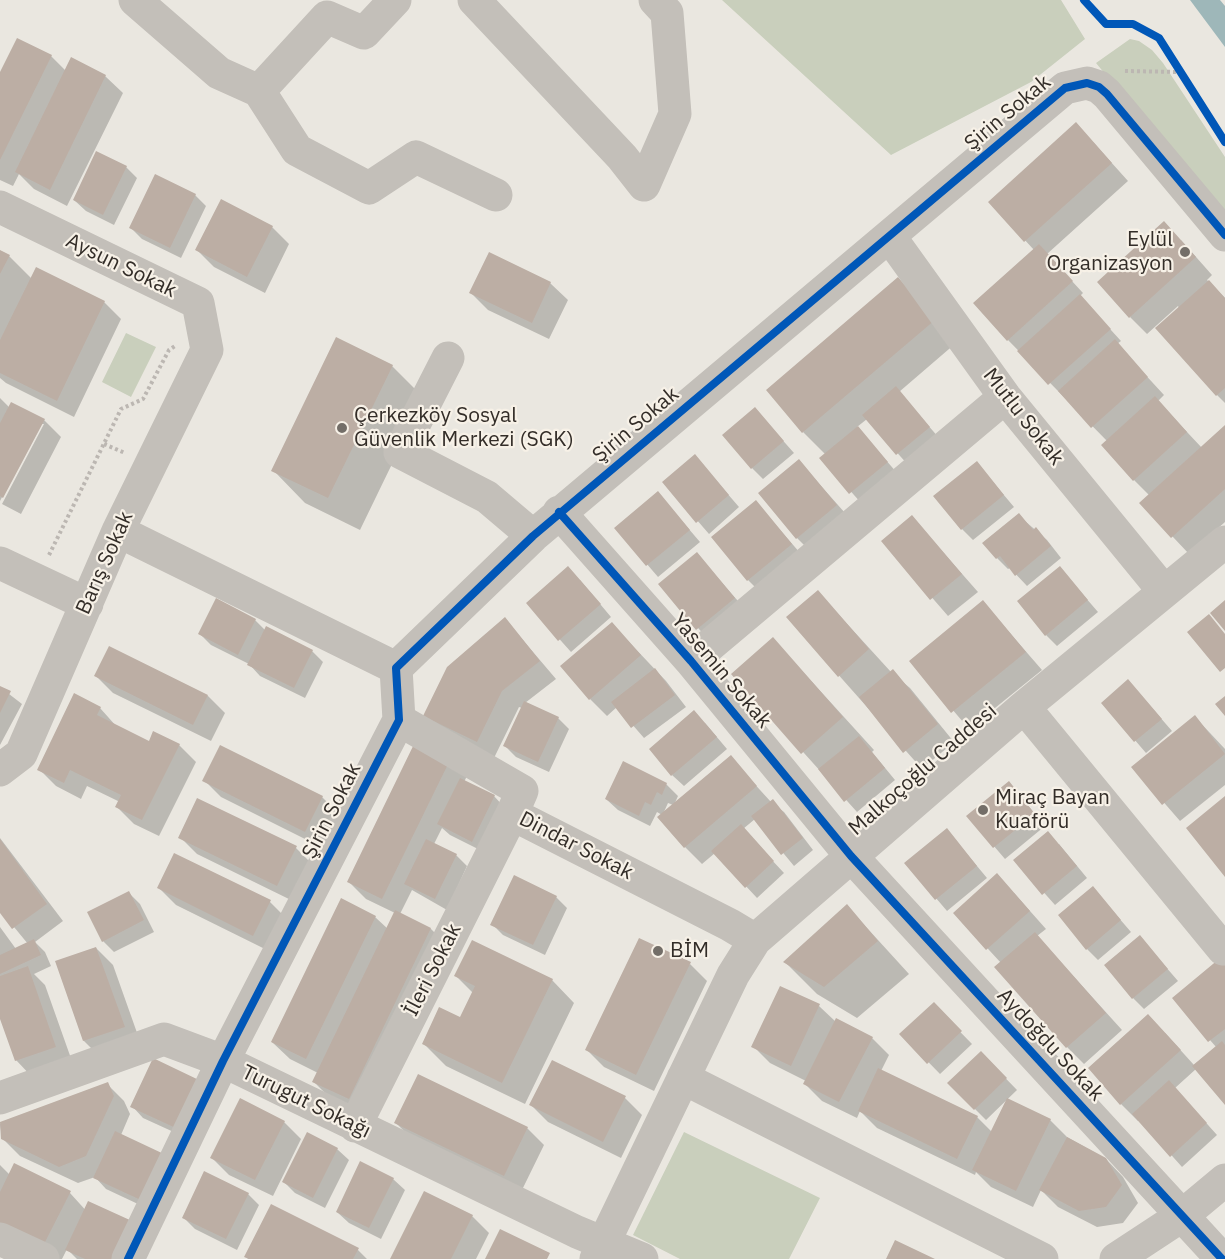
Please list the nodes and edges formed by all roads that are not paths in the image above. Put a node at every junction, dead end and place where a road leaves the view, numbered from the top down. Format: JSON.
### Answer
{"nodes":[{"id":1,"x":135,"y":0,"type":"edge"},
{"id":2,"x":395,"y":0,"type":"edge"},
{"id":3,"x":474,"y":0,"type":"edge"},
{"id":4,"x":655,"y":0,"type":"edge"},
{"id":5,"x":260,"y":91,"type":"junction"},
{"id":6,"x":496,"y":195,"type":"dead end"},
{"id":7,"x":0,"y":207,"type":"edge"},
{"id":8,"x":1225,"y":235,"type":"edge"},
{"id":9,"x":890,"y":237,"type":"junction"},
{"id":10,"x":205,"y":341,"type":"joint"},
{"id":11,"x":448,"y":358,"type":"dead end"},
{"id":12,"x":1005,"y":397,"type":"junction"},
{"id":13,"x":559,"y":512,"type":"junction"},
{"id":14,"x":118,"y":531,"type":"junction"},
{"id":15,"x":533,"y":536,"type":"junction"},
{"id":16,"x":1225,"y":542,"type":"edge"},
{"id":17,"x":0,"y":563,"type":"edge"},
{"id":18,"x":1163,"y":590,"type":"junction"},
{"id":19,"x":87,"y":604,"type":"junction"},
{"id":20,"x":691,"y":661,"type":"junction"},
{"id":21,"x":396,"y":668,"type":"junction"},
{"id":22,"x":1024,"y":707,"type":"junction"},
{"id":23,"x":399,"y":720,"type":"junction"},
{"id":24,"x":0,"y":770,"type":"edge"},
{"id":25,"x":512,"y":814,"type":"junction"},
{"id":26,"x":850,"y":856,"type":"junction"},
{"id":27,"x":755,"y":940,"type":"junction"},
{"id":28,"x":1223,"y":949,"type":"dead end"},
{"id":29,"x":223,"y":1061,"type":"junction"},
{"id":30,"x":683,"y":1078,"type":"junction"},
{"id":31,"x":0,"y":1098,"type":"edge"},
{"id":32,"x":355,"y":1126,"type":"junction"},
{"id":33,"x":1225,"y":1180,"type":"edge"},
{"id":34,"x":1183,"y":1215,"type":"junction"},
{"id":35,"x":0,"y":1239,"type":"edge"},
{"id":36,"x":600,"y":1251,"type":"edge"},
{"id":37,"x":139,"y":1255,"type":"edge"},
{"id":38,"x":43,"y":1259,"type":"edge"},
{"id":39,"x":642,"y":1259,"type":"edge"},
{"id":40,"x":1042,"y":1259,"type":"edge"},
{"id":41,"x":1116,"y":1259,"type":"edge"},
{"id":42,"x":1222,"y":1259,"type":"edge"}],
"edges":[{"from":1,"to":5,"type":"street"},
{"from":2,"to":5,"type":"street"},
{"from":3,"to":4,"type":"street"},
{"from":5,"to":6,"type":"street"},
{"from":7,"to":10,"type":"street","name":"Aysun Sokak"},
{"from":8,"to":9,"type":"street","name":"Şirin Sokak"},
{"from":9,"to":12,"type":"street","name":"Mutlu Sokak"},
{"from":9,"to":13,"type":"street","name":"Şirin Sokak"},
{"from":10,"to":14,"type":"street","name":"Barış Sokak"},
{"from":11,"to":15,"type":"street"},
{"from":12,"to":18,"type":"street","name":"Mutlu Sokak"},
{"from":12,"to":20,"type":"street"},
{"from":13,"to":15,"type":"street","name":"Şirin Sokak"},
{"from":13,"to":20,"type":"street","name":"Yasemin Sokak"},
{"from":14,"to":19,"type":"street","name":"Barış Sokak"},
{"from":14,"to":21,"type":"street"},
{"from":15,"to":21,"type":"street","name":"Şirin Sokak"},
{"from":16,"to":18,"type":"street","name":"Malkoçoğlu Caddesi"},
{"from":17,"to":19,"type":"street"},
{"from":18,"to":22,"type":"street","name":"Malkoçoğlu Caddesi"},
{"from":19,"to":24,"type":"street","name":"Barış Sokak"},
{"from":20,"to":26,"type":"street","name":"Yasemin Sokak"},
{"from":21,"to":23,"type":"street"},
{"from":22,"to":26,"type":"street","name":"Malkoçoğlu Caddesi"},
{"from":22,"to":28,"type":"street"},
{"from":23,"to":25,"type":"street","name":"Dindar Sokak"},
{"from":23,"to":29,"type":"street","name":"Şirin Sokak"},
{"from":25,"to":27,"type":"street","name":"Dindar Sokak"},
{"from":25,"to":32,"type":"street","name":"İleri Sokak"},
{"from":26,"to":27,"type":"street","name":"Malkoçoğlu Caddesi"},
{"from":26,"to":34,"type":"street","name":"Aydoğdu Sokak"},
{"from":27,"to":30,"type":"street","name":"Malkoçoğlu Caddesi"},
{"from":29,"to":31,"type":"street","name":"Turugut Sokağı"},
{"from":29,"to":32,"type":"street","name":"Turugut Sokağı"},
{"from":29,"to":37,"type":"street","name":"Şirin Sokak"},
{"from":30,"to":36,"type":"street","name":"Malkoçoğlu Caddesi"},
{"from":30,"to":40,"type":"street"},
{"from":32,"to":36,"type":"street","name":"Turugut Sokağı"},
{"from":33,"to":34,"type":"street"},
{"from":34,"to":41,"type":"street"},
{"from":34,"to":42,"type":"street","name":"Aydoğdu Sokak"},
{"from":35,"to":38,"type":"street"},
{"from":36,"to":39,"type":"street","name":"Turugut Sokağı"}]}
